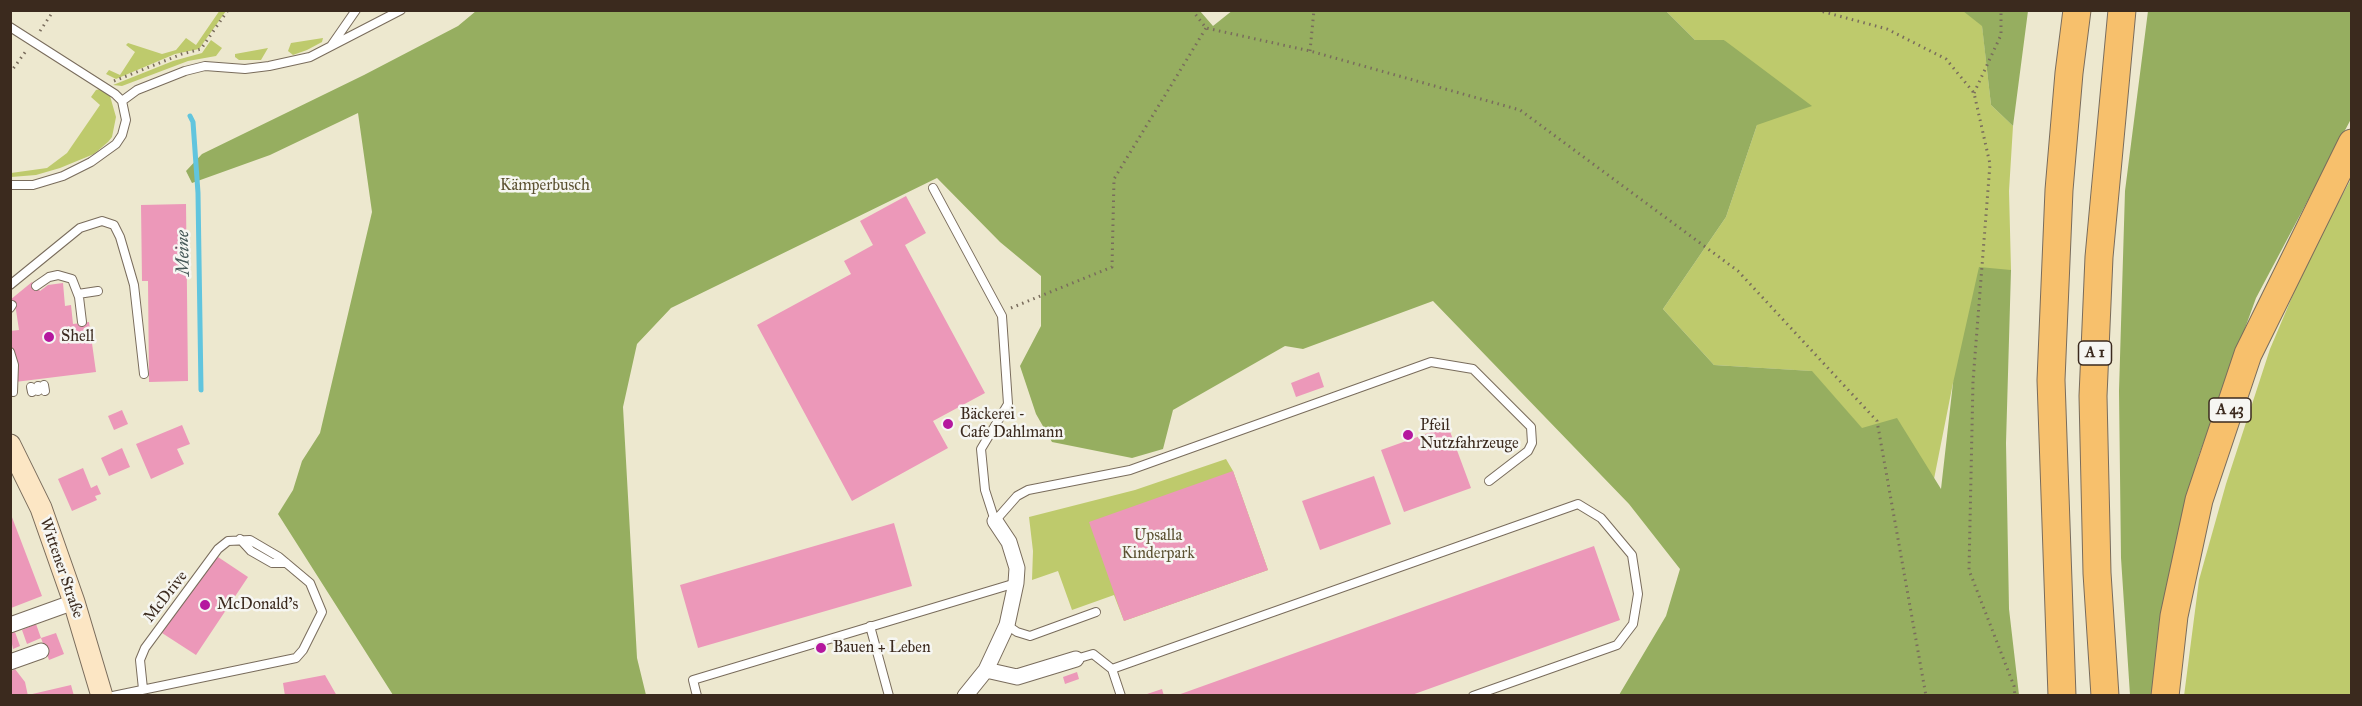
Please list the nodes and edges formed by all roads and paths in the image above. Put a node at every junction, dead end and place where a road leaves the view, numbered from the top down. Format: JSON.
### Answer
{"nodes":[{"id":1,"x":228,"y":10,"type":"edge"},
{"id":2,"x":356,"y":10,"type":"edge"},
{"id":3,"x":401,"y":10,"type":"edge"},
{"id":4,"x":1192,"y":10,"type":"edge"},
{"id":5,"x":1314,"y":10,"type":"edge"},
{"id":6,"x":1817,"y":10,"type":"edge"},
{"id":7,"x":2001,"y":10,"type":"edge"},
{"id":8,"x":2077,"y":10,"type":"edge"},
{"id":9,"x":2122,"y":10,"type":"edge"},
{"id":10,"x":10,"y":27,"type":"edge"},
{"id":11,"x":1206,"y":28,"type":"junction"},
{"id":12,"x":330,"y":48,"type":"junction"},
{"id":13,"x":1310,"y":51,"type":"junction"},
{"id":14,"x":106,"y":88,"type":"junction"},
{"id":15,"x":1974,"y":93,"type":"junction"},
{"id":16,"x":122,"y":101,"type":"junction"},
{"id":17,"x":2352,"y":143,"type":"edge"},
{"id":18,"x":10,"y":185,"type":"edge"},
{"id":19,"x":933,"y":188,"type":"dead end"},
{"id":20,"x":10,"y":285,"type":"edge"},
{"id":21,"x":36,"y":286,"type":"dead end"},
{"id":22,"x":98,"y":291,"type":"dead end"},
{"id":23,"x":78,"y":294,"type":"junction"},
{"id":24,"x":1000,"y":313,"type":"junction"},
{"id":25,"x":82,"y":322,"type":"dead end"},
{"id":26,"x":11,"y":358,"type":"edge"},
{"id":27,"x":144,"y":374,"type":"dead end"},
{"id":28,"x":13,"y":392,"type":"dead end"},
{"id":29,"x":10,"y":445,"type":"edge"},
{"id":30,"x":1489,"y":481,"type":"dead end"},
{"id":31,"x":995,"y":521,"type":"junction"},
{"id":32,"x":1016,"y":583,"type":"junction"},
{"id":33,"x":74,"y":602,"type":"junction"},
{"id":34,"x":1096,"y":612,"type":"dead end"},
{"id":35,"x":10,"y":625,"type":"edge"},
{"id":36,"x":1007,"y":625,"type":"junction"},
{"id":37,"x":870,"y":626,"type":"junction"},
{"id":38,"x":41,"y":651,"type":"dead end"},
{"id":39,"x":1076,"y":658,"type":"joint"},
{"id":40,"x":10,"y":662,"type":"edge"},
{"id":41,"x":986,"y":669,"type":"junction"},
{"id":42,"x":1112,"y":669,"type":"junction"},
{"id":43,"x":142,"y":689,"type":"junction"},
{"id":44,"x":102,"y":696,"type":"edge"},
{"id":45,"x":112,"y":696,"type":"edge"},
{"id":46,"x":697,"y":696,"type":"edge"},
{"id":47,"x":889,"y":696,"type":"edge"},
{"id":48,"x":965,"y":696,"type":"edge"},
{"id":49,"x":1121,"y":696,"type":"edge"},
{"id":50,"x":1473,"y":696,"type":"edge"},
{"id":51,"x":1926,"y":696,"type":"edge"},
{"id":52,"x":2015,"y":696,"type":"edge"},
{"id":53,"x":2062,"y":696,"type":"edge"},
{"id":54,"x":2105,"y":696,"type":"edge"},
{"id":55,"x":2165,"y":696,"type":"edge"}],
"edges":[{"from":1,"to":14,"type":"path"},
{"from":2,"to":12,"type":"lane"},
{"from":3,"to":12,"type":"lane"},
{"from":4,"to":11,"type":"path"},
{"from":5,"to":13,"type":"path"},
{"from":6,"to":15,"type":"path"},
{"from":7,"to":15,"type":"path"},
{"from":8,"to":53,"type":"highway"},
{"from":9,"to":54,"type":"highway","number":"A 1"},
{"from":10,"to":14,"type":"lane"},
{"from":11,"to":13,"type":"path"},
{"from":11,"to":24,"type":"path"},
{"from":12,"to":16,"type":"lane"},
{"from":13,"to":51,"type":"path"},
{"from":14,"to":16,"type":"lane"},
{"from":15,"to":52,"type":"path"},
{"from":16,"to":18,"type":"lane"},
{"from":17,"to":55,"type":"highway","number":"A 43"},
{"from":19,"to":24,"type":"lane"},
{"from":20,"to":27,"type":"lane"},
{"from":21,"to":23,"type":"lane"},
{"from":22,"to":23,"type":"lane"},
{"from":23,"to":25,"type":"lane"},
{"from":24,"to":31,"type":"lane"},
{"from":26,"to":28,"type":"lane"},
{"from":29,"to":33,"type":"main road","name":"Wittener Straße"},
{"from":30,"to":31,"type":"lane"},
{"from":31,"to":32,"type":"street"},
{"from":32,"to":36,"type":"street"},
{"from":32,"to":37,"type":"lane"},
{"from":33,"to":35,"type":"street"},
{"from":33,"to":44,"type":"main road","name":"Wittener Straße"},
{"from":34,"to":36,"type":"lane"},
{"from":36,"to":41,"type":"street"},
{"from":37,"to":46,"type":"lane"},
{"from":37,"to":47,"type":"lane"},
{"from":38,"to":40,"type":"street"},
{"from":39,"to":41,"type":"street"},
{"from":39,"to":42,"type":"lane"},
{"from":41,"to":48,"type":"street"},
{"from":42,"to":49,"type":"lane"},
{"from":42,"to":50,"type":"lane"},
{"from":43,"to":43,"type":"lane","name":"McDrive"},
{"from":43,"to":45,"type":"lane"}]}
